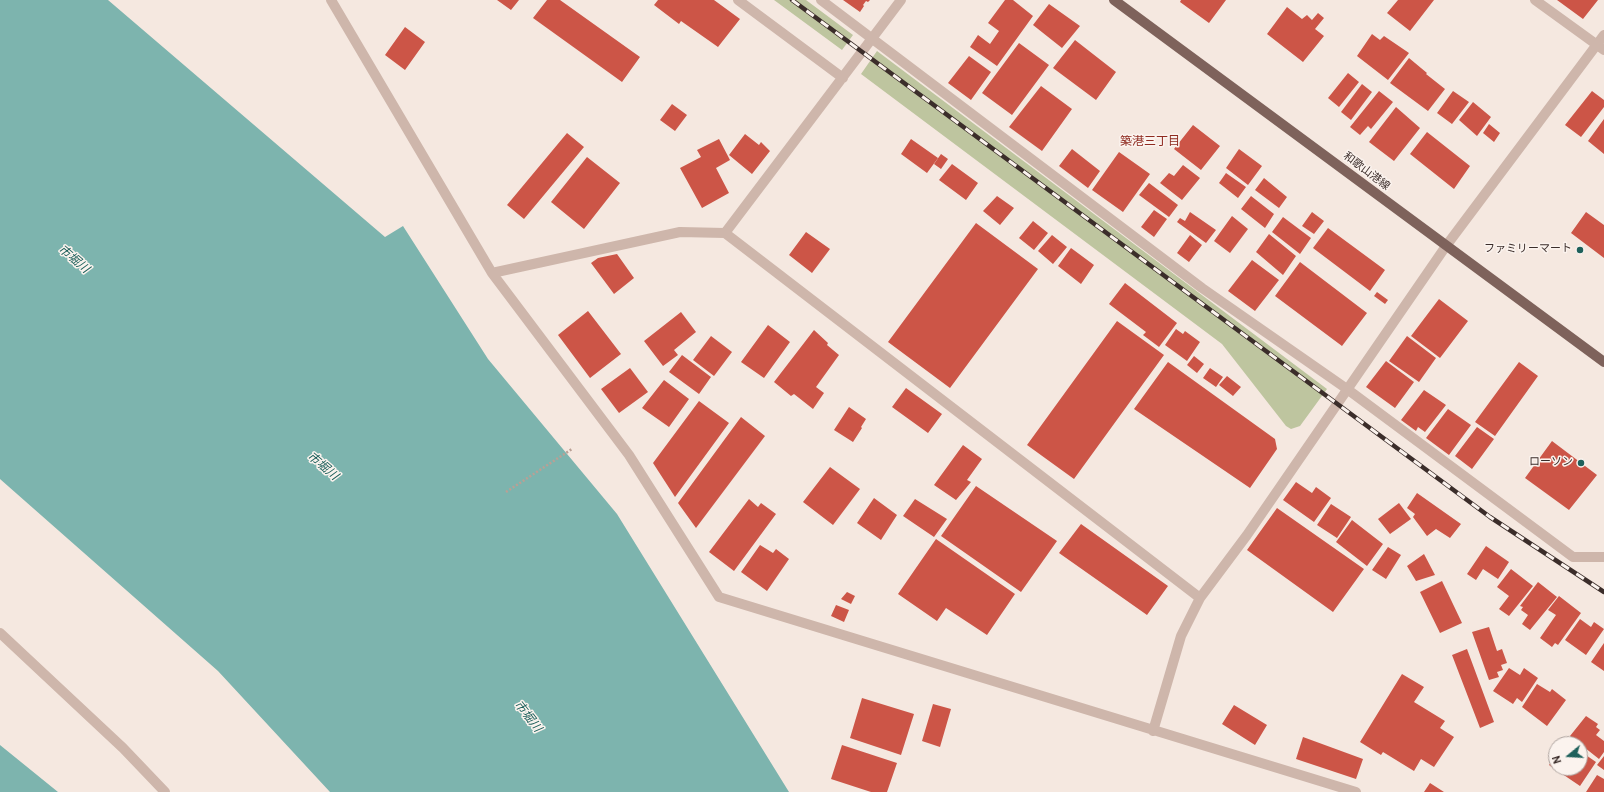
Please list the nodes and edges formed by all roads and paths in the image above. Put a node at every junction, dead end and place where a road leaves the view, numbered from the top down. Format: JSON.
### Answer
{"nodes":[{"id":1,"x":331,"y":0,"type":"edge"},
{"id":2,"x":738,"y":0,"type":"edge"},
{"id":3,"x":821,"y":0,"type":"edge"},
{"id":4,"x":901,"y":0,"type":"edge"},
{"id":5,"x":1114,"y":0,"type":"edge"},
{"id":6,"x":1535,"y":0,"type":"edge"},
{"id":7,"x":1604,"y":35,"type":"edge"},
{"id":8,"x":873,"y":39,"type":"junction"},
{"id":9,"x":1601,"y":47,"type":"edge"},
{"id":10,"x":843,"y":78,"type":"junction"},
{"id":11,"x":725,"y":233,"type":"junction"},
{"id":12,"x":1446,"y":246,"type":"junction"},
{"id":13,"x":492,"y":273,"type":"junction"},
{"id":14,"x":1604,"y":362,"type":"edge"},
{"id":15,"x":1347,"y":389,"type":"junction"},
{"id":16,"x":572,"y":449,"type":"dead end"},
{"id":17,"x":506,"y":492,"type":"dead end"},
{"id":18,"x":1604,"y":557,"type":"edge"},
{"id":19,"x":1200,"y":598,"type":"junction"},
{"id":20,"x":0,"y":633,"type":"edge"},
{"id":21,"x":1153,"y":731,"type":"junction"},
{"id":22,"x":165,"y":792,"type":"edge"},
{"id":23,"x":1356,"y":792,"type":"edge"}],
"edges":[{"from":1,"to":13,"type":"street"},
{"from":2,"to":10,"type":"street"},
{"from":3,"to":8,"type":"street"},
{"from":4,"to":8,"type":"street"},
{"from":5,"to":12,"type":"main road","name":"和歌山港線"},
{"from":6,"to":9,"type":"street"},
{"from":7,"to":9,"type":"street"},
{"from":8,"to":10,"type":"street"},
{"from":8,"to":15,"type":"street"},
{"from":9,"to":12,"type":"street"},
{"from":10,"to":11,"type":"street"},
{"from":11,"to":13,"type":"street"},
{"from":11,"to":19,"type":"street"},
{"from":12,"to":14,"type":"main road","name":"和歌山港線"},
{"from":12,"to":15,"type":"street"},
{"from":13,"to":21,"type":"street"},
{"from":15,"to":18,"type":"street"},
{"from":15,"to":19,"type":"street"},
{"from":16,"to":17,"type":"path"},
{"from":19,"to":21,"type":"street"},
{"from":20,"to":22,"type":"street"},
{"from":21,"to":23,"type":"street"}]}
